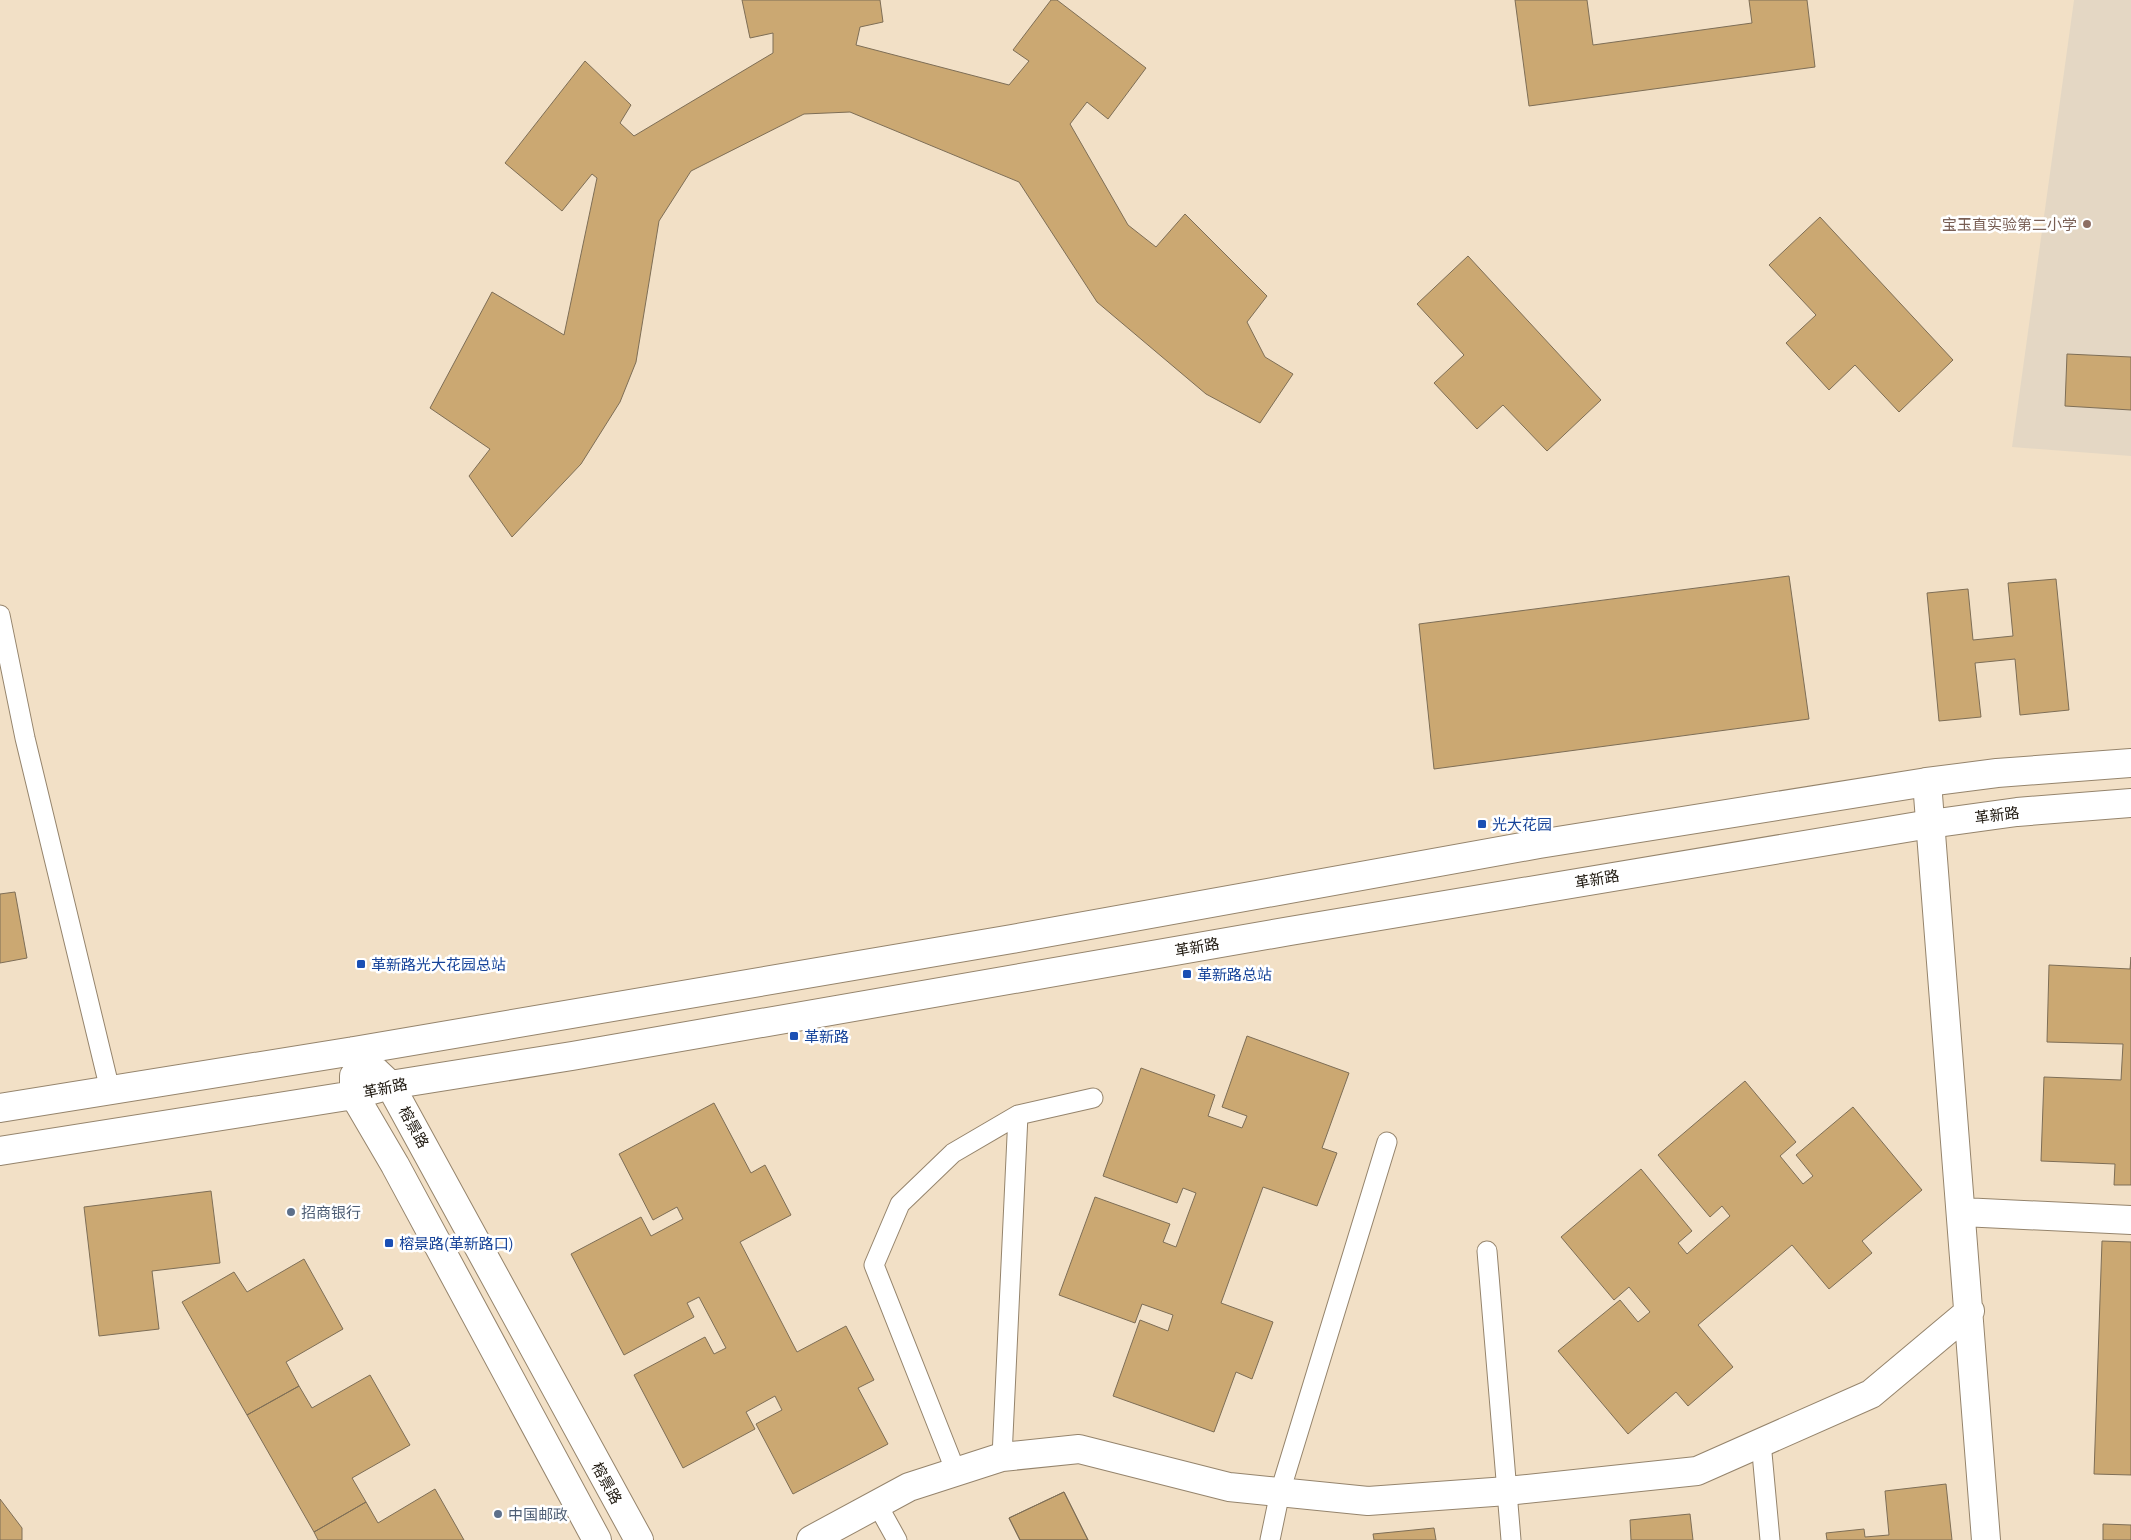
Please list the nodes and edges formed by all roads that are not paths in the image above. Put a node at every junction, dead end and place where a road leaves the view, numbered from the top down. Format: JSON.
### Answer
{"nodes":[{"id":1,"x":0,"y":615,"type":"edge"},
{"id":2,"x":2131,"y":763,"type":"edge"},
{"id":3,"x":1927,"y":782,"type":"junction"},
{"id":4,"x":2131,"y":803,"type":"edge"},
{"id":5,"x":1930,"y":824,"type":"junction"},
{"id":6,"x":354,"y":1051,"type":"junction"},
{"id":7,"x":390,"y":1085,"type":"junction"},
{"id":8,"x":110,"y":1090,"type":"junction"},
{"id":9,"x":354,"y":1095,"type":"junction"},
{"id":10,"x":1093,"y":1098,"type":"dead end"},
{"id":11,"x":0,"y":1108,"type":"edge"},
{"id":12,"x":1018,"y":1115,"type":"junction"},
{"id":13,"x":1387,"y":1142,"type":"dead end"},
{"id":14,"x":0,"y":1152,"type":"edge"},
{"id":15,"x":1962,"y":1212,"type":"junction"},
{"id":16,"x":2131,"y":1220,"type":"edge"},
{"id":17,"x":1488,"y":1251,"type":"dead end"},
{"id":18,"x":1970,"y":1311,"type":"junction"},
{"id":19,"x":1761,"y":1442,"type":"junction"},
{"id":20,"x":1002,"y":1457,"type":"junction"},
{"id":21,"x":956,"y":1472,"type":"junction"},
{"id":22,"x":1507,"y":1491,"type":"junction"},
{"id":23,"x":1280,"y":1492,"type":"junction"},
{"id":24,"x":877,"y":1504,"type":"junction"},
{"id":25,"x":597,"y":1540,"type":"edge"},
{"id":26,"x":639,"y":1540,"type":"edge"},
{"id":27,"x":812,"y":1540,"type":"edge"},
{"id":28,"x":897,"y":1540,"type":"edge"},
{"id":29,"x":1270,"y":1540,"type":"edge"},
{"id":30,"x":1511,"y":1540,"type":"edge"},
{"id":31,"x":1770,"y":1540,"type":"edge"},
{"id":32,"x":1986,"y":1540,"type":"edge"}],
"edges":[{"from":1,"to":8,"type":"lane"},
{"from":2,"to":3,"type":"street"},
{"from":3,"to":5,"type":"street"},
{"from":3,"to":6,"type":"street"},
{"from":4,"to":5,"type":"street","name":"革新路"},
{"from":5,"to":7,"type":"street","name":"革新路"},
{"from":5,"to":15,"type":"street"},
{"from":6,"to":7,"type":"street","name":"榕景路"},
{"from":6,"to":8,"type":"street"},
{"from":6,"to":9,"type":"street"},
{"from":7,"to":9,"type":"street","name":"革新路"},
{"from":7,"to":26,"type":"street","name":"榕景路"},
{"from":8,"to":11,"type":"street"},
{"from":9,"to":14,"type":"street","name":"革新路"},
{"from":9,"to":25,"type":"street"},
{"from":10,"to":12,"type":"lane"},
{"from":12,"to":20,"type":"lane"},
{"from":12,"to":21,"type":"lane"},
{"from":13,"to":23,"type":"lane"},
{"from":15,"to":16,"type":"street"},
{"from":15,"to":18,"type":"street"},
{"from":17,"to":22,"type":"lane"},
{"from":18,"to":19,"type":"street"},
{"from":18,"to":32,"type":"street"},
{"from":19,"to":22,"type":"street"},
{"from":19,"to":31,"type":"lane"},
{"from":20,"to":21,"type":"street"},
{"from":20,"to":23,"type":"street"},
{"from":21,"to":24,"type":"street"},
{"from":22,"to":23,"type":"street"},
{"from":22,"to":30,"type":"lane"},
{"from":23,"to":29,"type":"lane"},
{"from":24,"to":27,"type":"street"},
{"from":24,"to":28,"type":"lane"}]}
